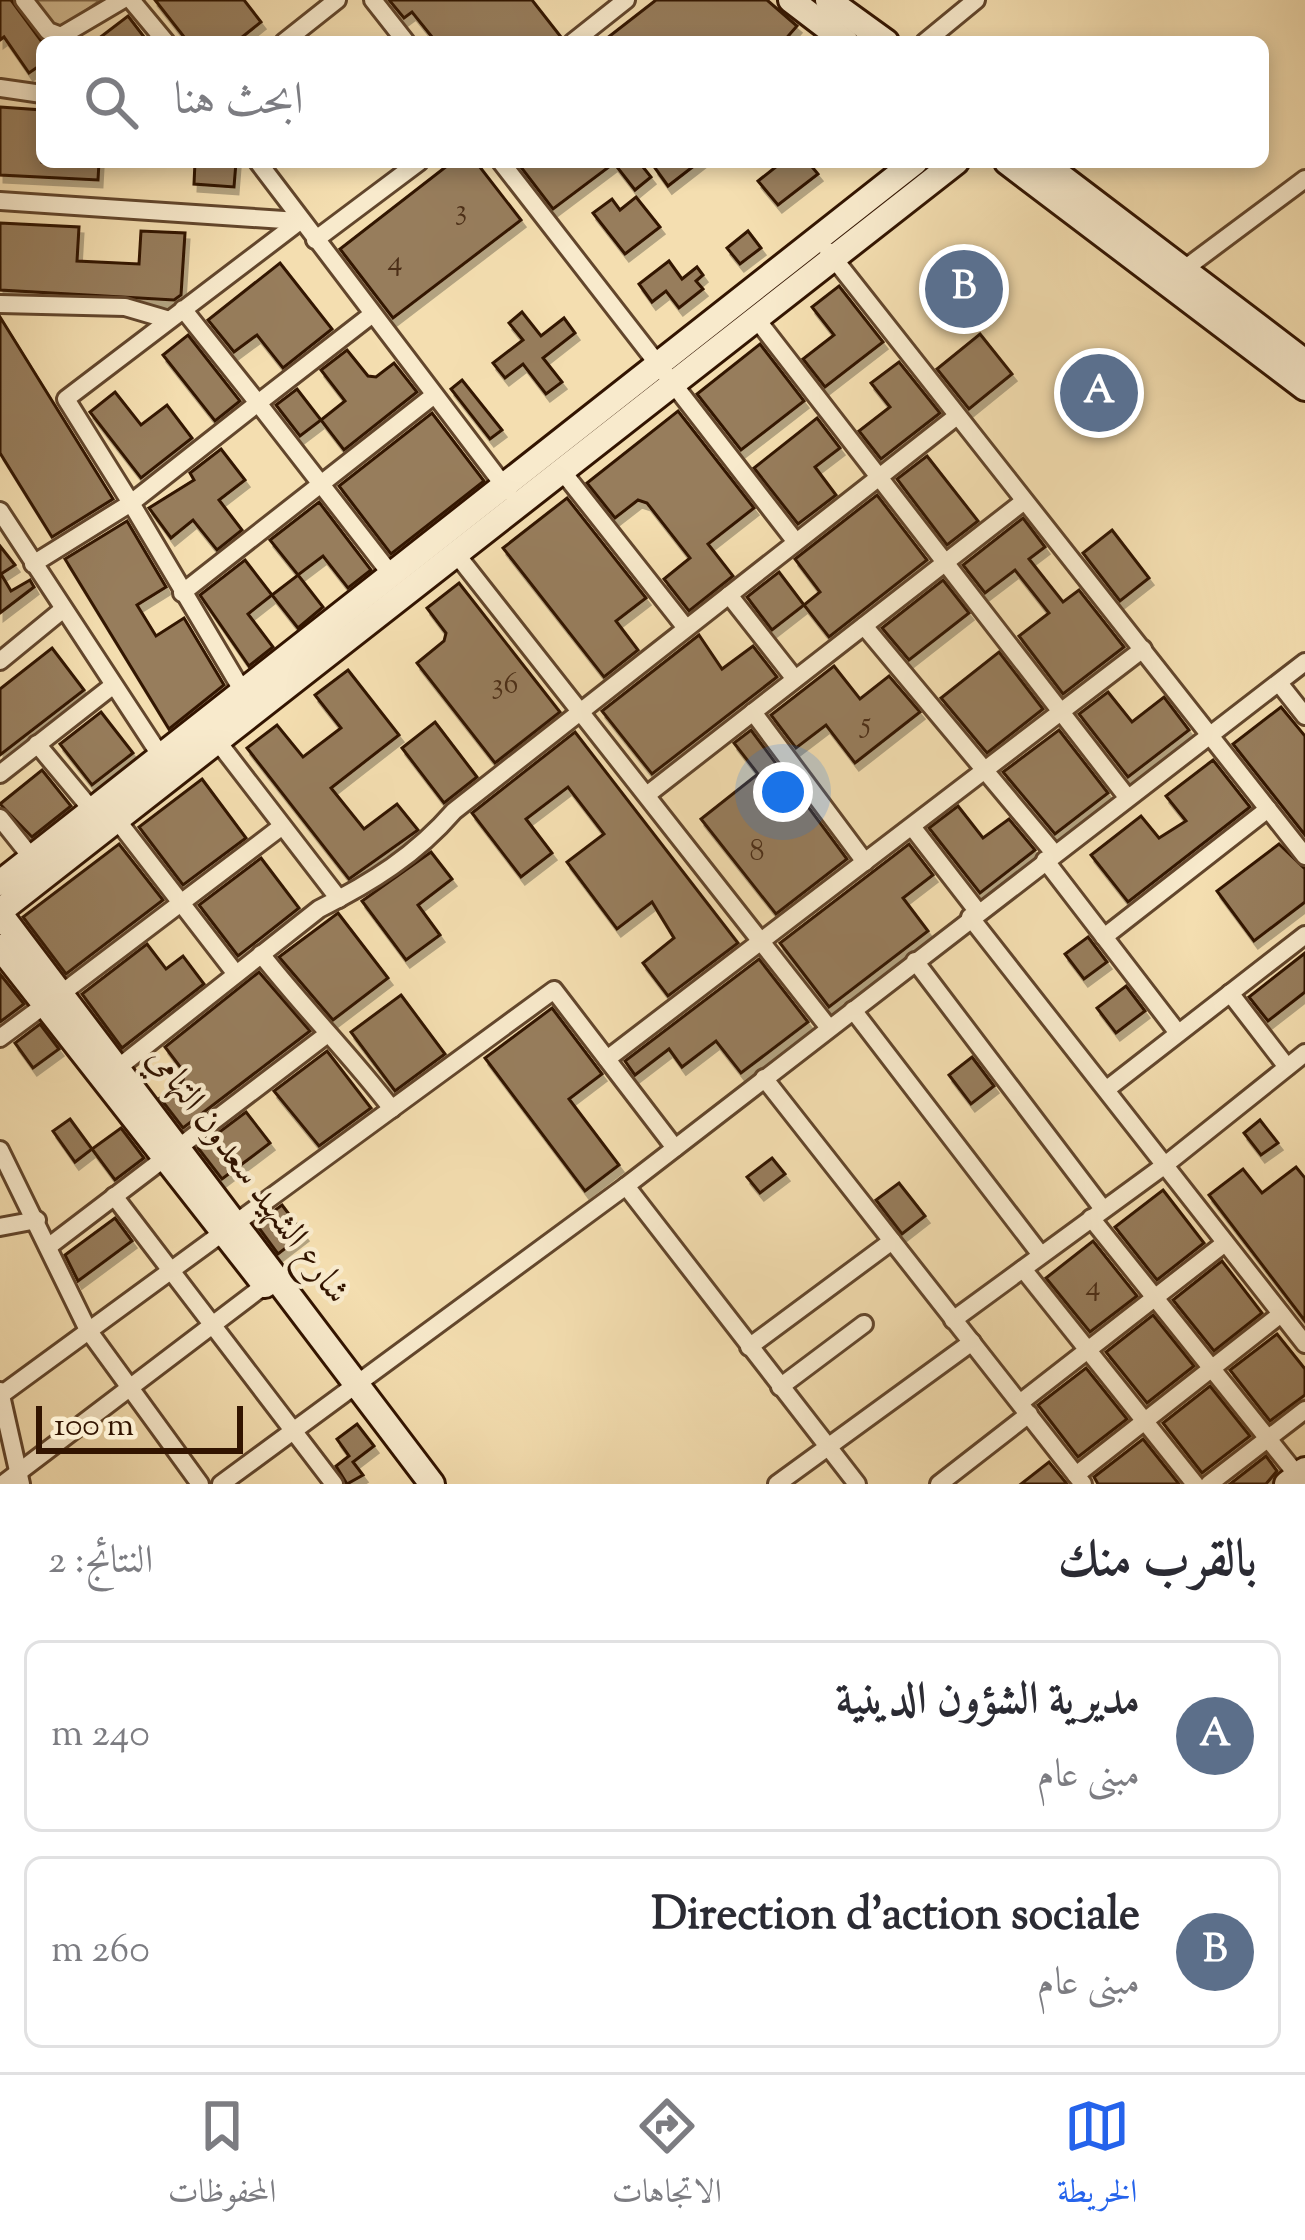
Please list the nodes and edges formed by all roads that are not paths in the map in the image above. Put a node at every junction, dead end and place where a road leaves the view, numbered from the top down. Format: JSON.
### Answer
{"nodes":[{"id":1,"x":24,"y":0,"type":"edge"},
{"id":2,"x":127,"y":0,"type":"edge"},
{"id":3,"x":337,"y":0,"type":"edge"},
{"id":4,"x":373,"y":0,"type":"edge"},
{"id":5,"x":626,"y":0,"type":"edge"},
{"id":6,"x":791,"y":0,"type":"edge"},
{"id":7,"x":828,"y":0,"type":"edge"},
{"id":8,"x":976,"y":0,"type":"edge"},
{"id":9,"x":160,"y":36,"type":"edge"},
{"id":10,"x":292,"y":36,"type":"edge"},
{"id":11,"x":401,"y":36,"type":"edge"},
{"id":12,"x":581,"y":36,"type":"edge"},
{"id":13,"x":838,"y":36,"type":"edge"},
{"id":14,"x":878,"y":36,"type":"edge"},
{"id":15,"x":932,"y":36,"type":"edge"},
{"id":16,"x":0,"y":88,"type":"edge"},
{"id":17,"x":36,"y":93,"type":"edge"},
{"id":18,"x":262,"y":168,"type":"edge"},
{"id":19,"x":411,"y":168,"type":"edge"},
{"id":20,"x":506,"y":168,"type":"edge"},
{"id":21,"x":909,"y":168,"type":"edge"},
{"id":22,"x":947,"y":168,"type":"edge"},
{"id":23,"x":1015,"y":168,"type":"edge"},
{"id":24,"x":1050,"y":168,"type":"edge"},
{"id":25,"x":1305,"y":178,"type":"edge"},
{"id":26,"x":0,"y":201,"type":"edge"},
{"id":27,"x":300,"y":221,"type":"junction"},
{"id":28,"x":315,"y":240,"type":"junction"},
{"id":29,"x":828,"y":251,"type":"junction"},
{"id":30,"x":1183,"y":270,"type":"junction"},
{"id":31,"x":0,"y":304,"type":"edge"},
{"id":32,"x":174,"y":314,"type":"junction"},
{"id":33,"x":370,"y":316,"type":"junction"},
{"id":34,"x":758,"y":321,"type":"junction"},
{"id":35,"x":1305,"y":362,"type":"edge"},
{"id":36,"x":669,"y":375,"type":"junction"},
{"id":37,"x":1305,"y":388,"type":"edge"},
{"id":38,"x":433,"y":396,"type":"junction"},
{"id":39,"x":258,"y":403,"type":"junction"},
{"id":40,"x":957,"y":416,"type":"junction"},
{"id":41,"x":562,"y":471,"type":"junction"},
{"id":42,"x":878,"y":478,"type":"junction"},
{"id":43,"x":320,"y":484,"type":"junction"},
{"id":44,"x":502,"y":484,"type":"junction"},
{"id":45,"x":131,"y":502,"type":"junction"},
{"id":46,"x":1023,"y":502,"type":"junction"},
{"id":47,"x":519,"y":505,"type":"junction"},
{"id":48,"x":2,"y":520,"type":"edge"},
{"id":49,"x":796,"y":542,"type":"junction"},
{"id":50,"x":457,"y":555,"type":"junction"},
{"id":51,"x":944,"y":563,"type":"junction"},
{"id":52,"x":33,"y":564,"type":"junction"},
{"id":53,"x":390,"y":573,"type":"junction"},
{"id":54,"x":182,"y":593,"type":"junction"},
{"id":55,"x":729,"y":595,"type":"junction"},
{"id":56,"x":61,"y":611,"type":"junction"},
{"id":57,"x":864,"y":626,"type":"junction"},
{"id":58,"x":686,"y":628,"type":"junction"},
{"id":59,"x":1143,"y":650,"type":"junction"},
{"id":60,"x":1,"y":658,"type":"edge"},
{"id":61,"x":1305,"y":662,"type":"edge"},
{"id":62,"x":795,"y":680,"type":"junction"},
{"id":63,"x":1279,"y":682,"type":"junction"},
{"id":64,"x":111,"y":687,"type":"junction"},
{"id":65,"x":242,"y":690,"type":"junction"},
{"id":66,"x":581,"y":711,"type":"junction"},
{"id":67,"x":753,"y":712,"type":"junction"},
{"id":68,"x":1061,"y":712,"type":"junction"},
{"id":69,"x":1305,"y":716,"type":"edge"},
{"id":70,"x":1209,"y":735,"type":"junction"},
{"id":71,"x":218,"y":742,"type":"junction"},
{"id":72,"x":37,"y":744,"type":"junction"},
{"id":73,"x":166,"y":765,"type":"junction"},
{"id":74,"x":988,"y":770,"type":"junction"},
{"id":75,"x":0,"y":773,"type":"edge"},
{"id":76,"x":648,"y":794,"type":"junction"},
{"id":77,"x":1127,"y":797,"type":"junction"},
{"id":78,"x":1268,"y":809,"type":"junction"},
{"id":79,"x":92,"y":810,"type":"junction"},
{"id":80,"x":0,"y":818,"type":"edge"},
{"id":81,"x":117,"y":820,"type":"junction"},
{"id":82,"x":281,"y":827,"type":"junction"},
{"id":83,"x":913,"y":828,"type":"junction"},
{"id":84,"x":1050,"y":856,"type":"junction"},
{"id":85,"x":1305,"y":856,"type":"edge"},
{"id":86,"x":32,"y":858,"type":"junction"},
{"id":87,"x":866,"y":862,"type":"junction"},
{"id":88,"x":0,"y":883,"type":"edge"},
{"id":89,"x":339,"y":899,"type":"junction"},
{"id":90,"x":180,"y":901,"type":"junction"},
{"id":91,"x":0,"y":913,"type":"edge"},
{"id":92,"x":974,"y":914,"type":"junction"},
{"id":93,"x":1305,"y":935,"type":"edge"},
{"id":94,"x":1104,"y":937,"type":"junction"},
{"id":95,"x":762,"y":940,"type":"junction"},
{"id":96,"x":0,"y":947,"type":"edge"},
{"id":97,"x":261,"y":954,"type":"junction"},
{"id":98,"x":915,"y":961,"type":"junction"},
{"id":99,"x":236,"y":974,"type":"junction"},
{"id":100,"x":1230,"y":993,"type":"junction"},
{"id":101,"x":54,"y":999,"type":"junction"},
{"id":102,"x":853,"y":1010,"type":"junction"},
{"id":103,"x":829,"y":1028,"type":"junction"},
{"id":104,"x":1178,"y":1034,"type":"junction"},
{"id":105,"x":325,"y":1036,"type":"junction"},
{"id":106,"x":0,"y":1038,"type":"edge"},
{"id":107,"x":1305,"y":1053,"type":"edge"},
{"id":108,"x":607,"y":1059,"type":"junction"},
{"id":109,"x":1287,"y":1066,"type":"junction"},
{"id":110,"x":119,"y":1067,"type":"junction"},
{"id":111,"x":764,"y":1078,"type":"junction"},
{"id":112,"x":1107,"y":1089,"type":"junction"},
{"id":113,"x":392,"y":1109,"type":"junction"},
{"id":114,"x":675,"y":1148,"type":"junction"},
{"id":115,"x":172,"y":1149,"type":"junction"},
{"id":116,"x":0,"y":1150,"type":"edge"},
{"id":117,"x":1166,"y":1165,"type":"junction"},
{"id":118,"x":626,"y":1186,"type":"junction"},
{"id":119,"x":114,"y":1196,"type":"junction"},
{"id":120,"x":1097,"y":1214,"type":"junction"},
{"id":121,"x":37,"y":1220,"type":"junction"},
{"id":122,"x":0,"y":1227,"type":"edge"},
{"id":123,"x":229,"y":1228,"type":"junction"},
{"id":124,"x":892,"y":1241,"type":"junction"},
{"id":125,"x":1225,"y":1243,"type":"junction"},
{"id":126,"x":48,"y":1246,"type":"junction"},
{"id":127,"x":1041,"y":1255,"type":"junction"},
{"id":128,"x":169,"y":1269,"type":"junction"},
{"id":129,"x":1024,"y":1269,"type":"junction"},
{"id":130,"x":265,"y":1285,"type":"junction"},
{"id":131,"x":1155,"y":1298,"type":"junction"},
{"id":132,"x":1280,"y":1314,"type":"junction"},
{"id":133,"x":953,"y":1320,"type":"junction"},
{"id":134,"x":864,"y":1324,"type":"dead end"},
{"id":135,"x":211,"y":1326,"type":"junction"},
{"id":136,"x":88,"y":1330,"type":"junction"},
{"id":137,"x":1302,"y":1335,"type":"edge"},
{"id":138,"x":971,"y":1342,"type":"junction"},
{"id":139,"x":749,"y":1347,"type":"junction"},
{"id":140,"x":1087,"y":1351,"type":"junction"},
{"id":141,"x":1210,"y":1367,"type":"junction"},
{"id":142,"x":351,"y":1387,"type":"junction"},
{"id":143,"x":780,"y":1387,"type":"junction"},
{"id":144,"x":130,"y":1390,"type":"junction"},
{"id":145,"x":0,"y":1393,"type":"edge"},
{"id":146,"x":1025,"y":1408,"type":"junction"},
{"id":147,"x":1305,"y":1410,"type":"edge"},
{"id":148,"x":1142,"y":1420,"type":"junction"},
{"id":149,"x":295,"y":1432,"type":"junction"},
{"id":150,"x":1267,"y":1438,"type":"junction"},
{"id":151,"x":826,"y":1448,"type":"junction"},
{"id":152,"x":1296,"y":1477,"type":"edge"},
{"id":153,"x":20,"y":1478,"type":"edge"},
{"id":154,"x":1079,"y":1479,"type":"edge"},
{"id":155,"x":3,"y":1484,"type":"edge"},
{"id":156,"x":200,"y":1484,"type":"edge"},
{"id":157,"x":221,"y":1484,"type":"edge"},
{"id":158,"x":334,"y":1484,"type":"edge"},
{"id":159,"x":414,"y":1484,"type":"edge"},
{"id":160,"x":432,"y":1484,"type":"edge"},
{"id":161,"x":777,"y":1484,"type":"edge"},
{"id":162,"x":856,"y":1484,"type":"edge"},
{"id":163,"x":939,"y":1484,"type":"edge"},
{"id":164,"x":1195,"y":1484,"type":"edge"},
{"id":165,"x":1209,"y":1484,"type":"edge"}],
"edges":[{"from":1,"to":2,"type":"street"},
{"from":2,"to":9,"type":"street"},
{"from":3,"to":10,"type":"street"},
{"from":4,"to":11,"type":"street"},
{"from":5,"to":12,"type":"street"},
{"from":6,"to":13,"type":"street"},
{"from":7,"to":14,"type":"street"},
{"from":8,"to":15,"type":"street"},
{"from":16,"to":17,"type":"street"},
{"from":18,"to":27,"type":"street"},
{"from":19,"to":28,"type":"street"},
{"from":20,"to":36,"type":"street"},
{"from":21,"to":29,"type":"street"},
{"from":22,"to":29,"type":"street"},
{"from":23,"to":37,"type":"street"},
{"from":24,"to":30,"type":"street"},
{"from":25,"to":30,"type":"street"},
{"from":26,"to":27,"type":"street"},
{"from":27,"to":28,"type":"street"},
{"from":27,"to":32,"type":"street"},
{"from":28,"to":33,"type":"street"},
{"from":29,"to":34,"type":"street"},
{"from":29,"to":36,"type":"street"},
{"from":29,"to":40,"type":"street"},
{"from":30,"to":35,"type":"street"},
{"from":31,"to":32,"type":"street"},
{"from":32,"to":39,"type":"street"},
{"from":32,"to":45,"type":"street"},
{"from":33,"to":38,"type":"street"},
{"from":33,"to":39,"type":"street"},
{"from":34,"to":36,"type":"street"},
{"from":34,"to":42,"type":"street"},
{"from":36,"to":41,"type":"street"},
{"from":36,"to":44,"type":"street"},
{"from":36,"to":49,"type":"street"},
{"from":38,"to":43,"type":"street"},
{"from":38,"to":44,"type":"street"},
{"from":39,"to":43,"type":"street"},
{"from":39,"to":45,"type":"street"},
{"from":40,"to":42,"type":"street"},
{"from":40,"to":46,"type":"street"},
{"from":41,"to":47,"type":"street"},
{"from":41,"to":58,"type":"street"},
{"from":42,"to":49,"type":"street"},
{"from":42,"to":51,"type":"street"},
{"from":43,"to":53,"type":"street"},
{"from":43,"to":54,"type":"street"},
{"from":44,"to":47,"type":"street"},
{"from":44,"to":53,"type":"street"},
{"from":45,"to":52,"type":"street"},
{"from":45,"to":54,"type":"street"},
{"from":46,"to":51,"type":"street"},
{"from":46,"to":59,"type":"street"},
{"from":47,"to":50,"type":"street"},
{"from":48,"to":52,"type":"street"},
{"from":49,"to":55,"type":"street"},
{"from":50,"to":66,"type":"street"},
{"from":50,"to":71,"type":"street"},
{"from":51,"to":57,"type":"street"},
{"from":51,"to":68,"type":"street"},
{"from":52,"to":56,"type":"street"},
{"from":53,"to":65,"type":"street"},
{"from":54,"to":65,"type":"street"},
{"from":55,"to":58,"type":"street"},
{"from":55,"to":62,"type":"street"},
{"from":56,"to":60,"type":"street"},
{"from":56,"to":64,"type":"street"},
{"from":57,"to":62,"type":"street"},
{"from":57,"to":74,"type":"street"},
{"from":58,"to":66,"type":"street"},
{"from":59,"to":68,"type":"street"},
{"from":59,"to":70,"type":"street"},
{"from":61,"to":63,"type":"street"},
{"from":62,"to":67,"type":"street"},
{"from":63,"to":69,"type":"street"},
{"from":63,"to":70,"type":"street"},
{"from":64,"to":72,"type":"street"},
{"from":64,"to":73,"type":"street"},
{"from":65,"to":73,"type":"street"},
{"from":66,"to":76,"type":"street"},
{"from":66,"to":89,"type":"street"},
{"from":67,"to":76,"type":"street"},
{"from":67,"to":87,"type":"street"},
{"from":68,"to":74,"type":"street"},
{"from":68,"to":77,"type":"street"},
{"from":70,"to":77,"type":"street"},
{"from":70,"to":78,"type":"street"},
{"from":71,"to":73,"type":"street"},
{"from":71,"to":82,"type":"street"},
{"from":72,"to":75,"type":"street"},
{"from":72,"to":79,"type":"street"},
{"from":73,"to":79,"type":"street"},
{"from":73,"to":81,"type":"street"},
{"from":74,"to":83,"type":"street"},
{"from":74,"to":84,"type":"street"},
{"from":76,"to":95,"type":"street"},
{"from":77,"to":84,"type":"street"},
{"from":78,"to":85,"type":"street"},
{"from":78,"to":94,"type":"street"},
{"from":79,"to":86,"type":"street"},
{"from":80,"to":86,"type":"street"},
{"from":81,"to":90,"type":"street"},
{"from":81,"to":91,"type":"street"},
{"from":82,"to":89,"type":"street"},
{"from":82,"to":90,"type":"street"},
{"from":83,"to":87,"type":"street"},
{"from":83,"to":92,"type":"street"},
{"from":84,"to":92,"type":"street"},
{"from":84,"to":94,"type":"street"},
{"from":86,"to":88,"type":"street"},
{"from":87,"to":95,"type":"street"},
{"from":89,"to":97,"type":"street"},
{"from":90,"to":99,"type":"street"},
{"from":90,"to":101,"type":"street"},
{"from":91,"to":101,"type":"street","name":"شارع الشهيد سعدون التهامي"},
{"from":92,"to":98,"type":"street"},
{"from":92,"to":112,"type":"street"},
{"from":93,"to":100,"type":"street"},
{"from":94,"to":104,"type":"street"},
{"from":95,"to":103,"type":"street"},
{"from":95,"to":108,"type":"street"},
{"from":96,"to":101,"type":"street","name":"شارع الشهيد سعدون التهامي"},
{"from":97,"to":99,"type":"street"},
{"from":97,"to":105,"type":"street"},
{"from":98,"to":102,"type":"street"},
{"from":98,"to":120,"type":"street"},
{"from":99,"to":110,"type":"street"},
{"from":100,"to":104,"type":"street"},
{"from":100,"to":109,"type":"street"},
{"from":101,"to":106,"type":"street"},
{"from":101,"to":110,"type":"street","name":"شارع الشهيد سعدون التهامي"},
{"from":101,"to":115,"type":"street","name":"شارع الشهيد سعدون التهامي"},
{"from":102,"to":103,"type":"street"},
{"from":102,"to":127,"type":"street"},
{"from":103,"to":111,"type":"street"},
{"from":104,"to":112,"type":"street"},
{"from":105,"to":113,"type":"street"},
{"from":105,"to":115,"type":"street"},
{"from":107,"to":109,"type":"street"},
{"from":108,"to":113,"type":"street"},
{"from":108,"to":114,"type":"street"},
{"from":109,"to":117,"type":"street"},
{"from":110,"to":115,"type":"street","name":"شارع الشهيد سعدون التهامي"},
{"from":111,"to":114,"type":"street"},
{"from":111,"to":124,"type":"street"},
{"from":112,"to":117,"type":"street"},
{"from":113,"to":123,"type":"street"},
{"from":114,"to":118,"type":"street"},
{"from":115,"to":119,"type":"street"},
{"from":115,"to":123,"type":"street","name":"شارع الشهيد سعدون التهامي"},
{"from":116,"to":121,"type":"street"},
{"from":117,"to":120,"type":"street"},
{"from":117,"to":125,"type":"street"},
{"from":118,"to":139,"type":"street"},
{"from":118,"to":142,"type":"street"},
{"from":119,"to":126,"type":"street"},
{"from":119,"to":128,"type":"street"},
{"from":120,"to":127,"type":"street"},
{"from":120,"to":131,"type":"street"},
{"from":121,"to":122,"type":"street"},
{"from":121,"to":126,"type":"street"},
{"from":123,"to":128,"type":"street"},
{"from":123,"to":130,"type":"street","name":"شارع الشهيد سعدون التهامي"},
{"from":123,"to":142,"type":"street","name":"شارع الشهيد سعدون التهامي"},
{"from":124,"to":133,"type":"street"},
{"from":124,"to":139,"type":"street"},
{"from":125,"to":131,"type":"street"},
{"from":125,"to":132,"type":"street"},
{"from":126,"to":136,"type":"street"},
{"from":127,"to":129,"type":"street"},
{"from":128,"to":135,"type":"street"},
{"from":128,"to":136,"type":"street"},
{"from":129,"to":133,"type":"street"},
{"from":129,"to":140,"type":"street"},
{"from":130,"to":135,"type":"street"},
{"from":130,"to":142,"type":"street","name":"شارع الشهيد سعدون التهامي"},
{"from":131,"to":140,"type":"street"},
{"from":131,"to":141,"type":"street"},
{"from":132,"to":137,"type":"street"},
{"from":132,"to":141,"type":"street"},
{"from":133,"to":138,"type":"street"},
{"from":134,"to":143,"type":"street"},
{"from":135,"to":144,"type":"street"},
{"from":135,"to":149,"type":"street"},
{"from":136,"to":144,"type":"street"},
{"from":136,"to":145,"type":"street"},
{"from":138,"to":146,"type":"street"},
{"from":138,"to":151,"type":"street"},
{"from":139,"to":143,"type":"street"},
{"from":140,"to":146,"type":"street"},
{"from":140,"to":148,"type":"street"},
{"from":141,"to":148,"type":"street"},
{"from":141,"to":150,"type":"street"},
{"from":142,"to":149,"type":"street"},
{"from":142,"to":159,"type":"street","name":"شارع الشهيد سعدون التهامي"},
{"from":142,"to":160,"type":"street","name":"شارع الشهيد سعدون التهامي"},
{"from":143,"to":151,"type":"street"},
{"from":144,"to":153,"type":"street"},
{"from":144,"to":156,"type":"street"},
{"from":145,"to":153,"type":"street"},
{"from":146,"to":154,"type":"street"},
{"from":146,"to":163,"type":"street"},
{"from":147,"to":150,"type":"street"},
{"from":148,"to":154,"type":"street"},
{"from":148,"to":164,"type":"street"},
{"from":149,"to":157,"type":"street"},
{"from":149,"to":158,"type":"street"},
{"from":150,"to":152,"type":"street"},
{"from":150,"to":165,"type":"street"},
{"from":151,"to":161,"type":"street"},
{"from":151,"to":162,"type":"street"},
{"from":153,"to":155,"type":"street"}]}
